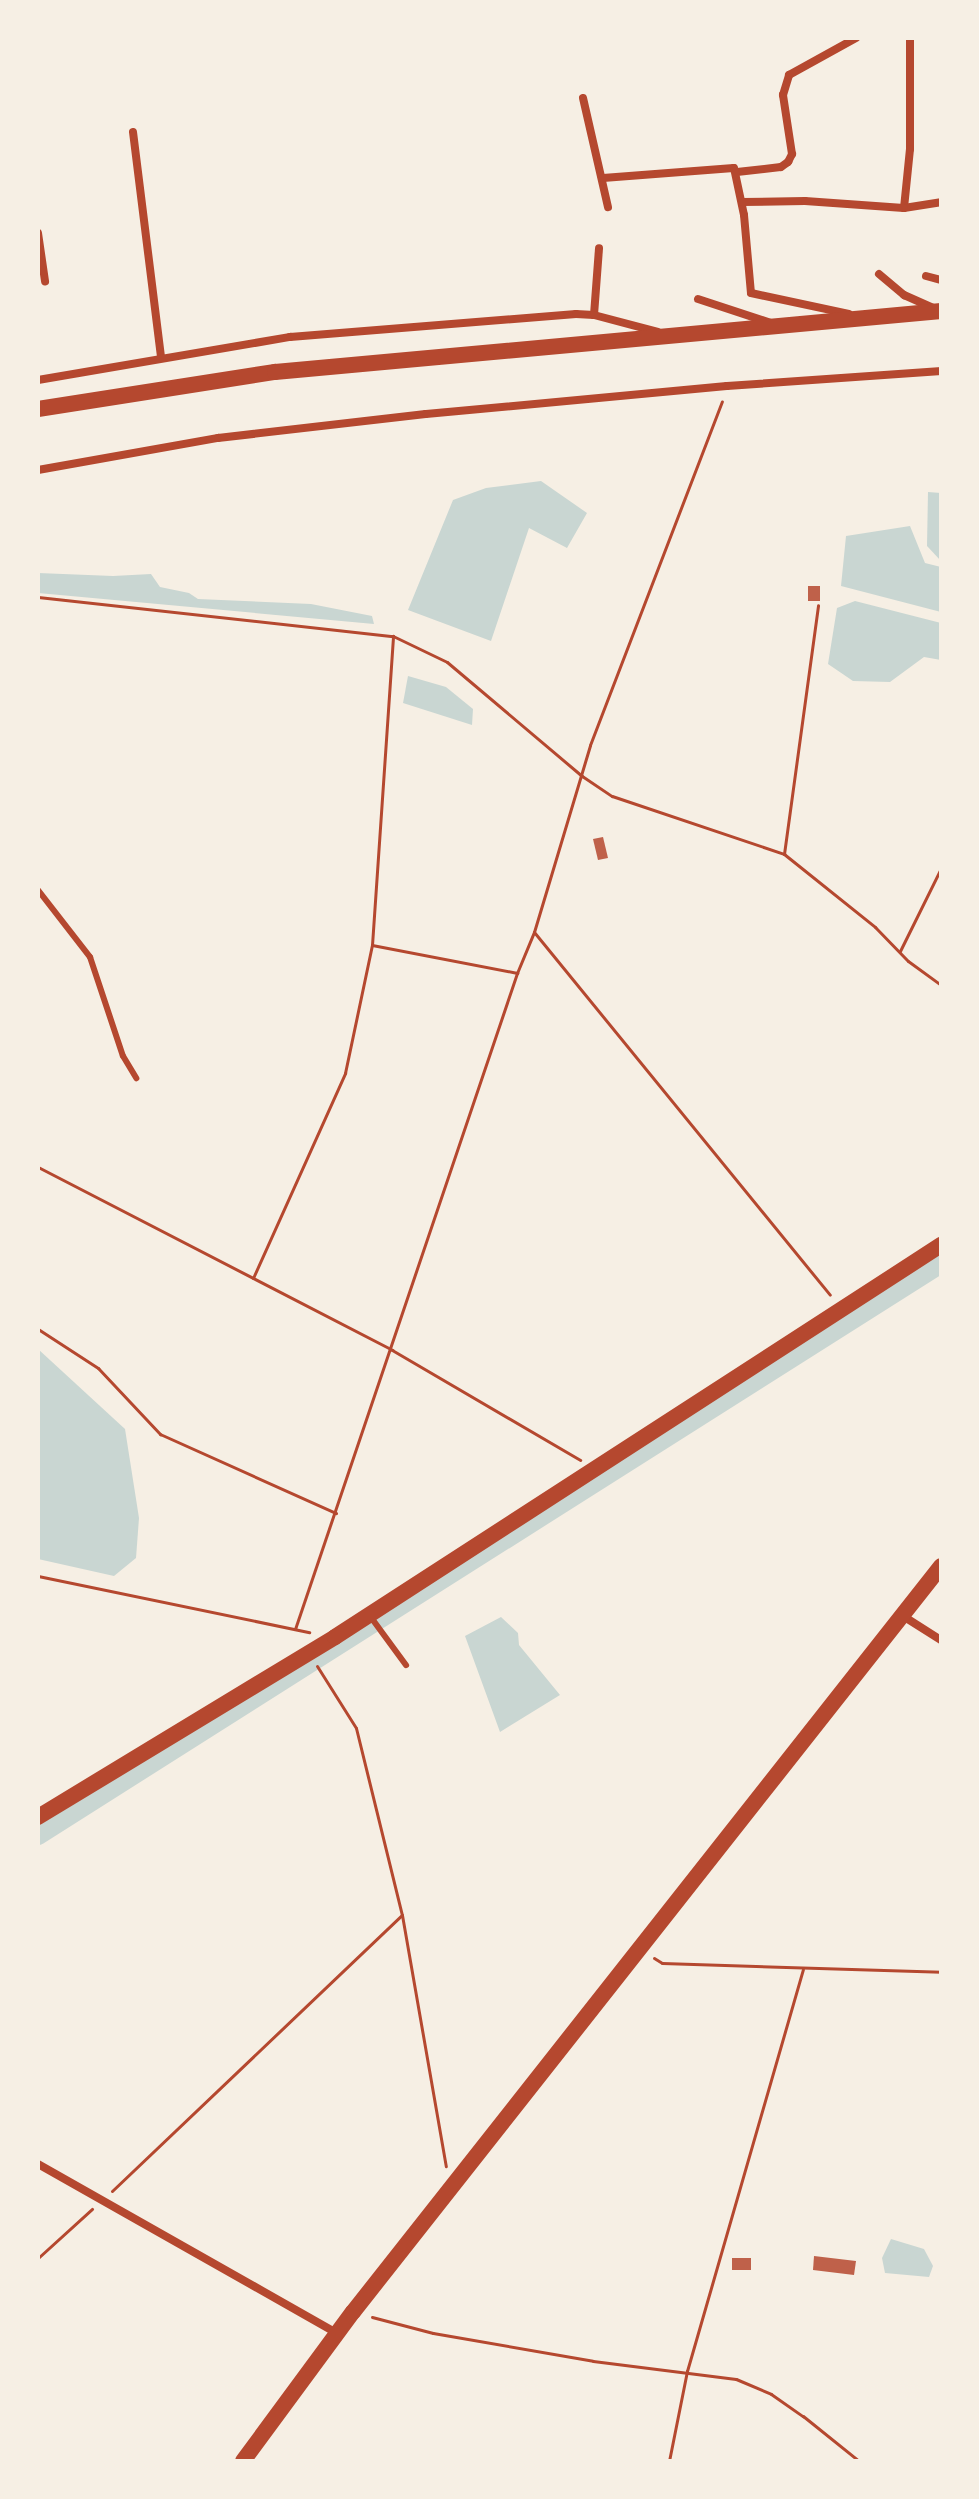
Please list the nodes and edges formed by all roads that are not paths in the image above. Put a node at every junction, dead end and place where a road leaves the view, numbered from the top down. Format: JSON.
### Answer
{"nodes":[{"id":1,"x":856,"y":38,"type":"edge"},
{"id":2,"x":910,"y":38,"type":"edge"},
{"id":3,"x":583,"y":98,"type":"dead end"},
{"id":4,"x":133,"y":132,"type":"dead end"},
{"id":5,"x":737,"y":172,"type":"junction"},
{"id":6,"x":603,"y":178,"type":"junction"},
{"id":7,"x":742,"y":202,"type":"junction"},
{"id":8,"x":941,"y":202,"type":"edge"},
{"id":9,"x":608,"y":207,"type":"dead end"},
{"id":10,"x":904,"y":208,"type":"junction"},
{"id":11,"x":38,"y":233,"type":"edge"},
{"id":12,"x":599,"y":248,"type":"dead end"},
{"id":13,"x":879,"y":274,"type":"dead end"},
{"id":14,"x":926,"y":276,"type":"dead end"},
{"id":15,"x":941,"y":280,"type":"edge"},
{"id":16,"x":45,"y":281,"type":"dead end"},
{"id":17,"x":698,"y":299,"type":"dead end"},
{"id":18,"x":941,"y":311,"type":"edge"},
{"id":19,"x":594,"y":315,"type":"junction"},
{"id":20,"x":871,"y":318,"type":"junction"},
{"id":21,"x":779,"y":326,"type":"junction"},
{"id":22,"x":671,"y":336,"type":"junction"},
{"id":23,"x":161,"y":357,"type":"junction"},
{"id":24,"x":941,"y":371,"type":"edge"},
{"id":25,"x":38,"y":380,"type":"edge"},
{"id":26,"x":38,"y":409,"type":"edge"},
{"id":27,"x":38,"y":470,"type":"edge"},
{"id":28,"x":38,"y":890,"type":"edge"},
{"id":29,"x":136,"y":1078,"type":"dead end"},
{"id":30,"x":941,"y":1245,"type":"edge"},
{"id":31,"x":941,"y":1566,"type":"edge"},
{"id":32,"x":370,"y":1616,"type":"junction"},
{"id":33,"x":903,"y":1616,"type":"junction"},
{"id":34,"x":941,"y":1640,"type":"edge"},
{"id":35,"x":406,"y":1665,"type":"dead end"},
{"id":36,"x":38,"y":1817,"type":"edge"},
{"id":37,"x":38,"y":2164,"type":"edge"},
{"id":38,"x":340,"y":2334,"type":"junction"},
{"id":39,"x":243,"y":2461,"type":"edge"}],
"edges":[{"from":1,"to":5,"type":"street"},
{"from":2,"to":10,"type":"street"},
{"from":3,"to":6,"type":"street"},
{"from":4,"to":23,"type":"street"},
{"from":5,"to":6,"type":"street"},
{"from":5,"to":7,"type":"street"},
{"from":6,"to":9,"type":"street"},
{"from":7,"to":10,"type":"street"},
{"from":7,"to":20,"type":"street"},
{"from":8,"to":10,"type":"street"},
{"from":11,"to":16,"type":"street"},
{"from":12,"to":19,"type":"street"},
{"from":13,"to":18,"type":"street"},
{"from":14,"to":15,"type":"street"},
{"from":17,"to":21,"type":"street"},
{"from":18,"to":20,"type":"main road"},
{"from":19,"to":22,"type":"street"},
{"from":19,"to":23,"type":"street"},
{"from":20,"to":21,"type":"main road"},
{"from":21,"to":22,"type":"main road"},
{"from":22,"to":26,"type":"main road"},
{"from":23,"to":25,"type":"street"},
{"from":24,"to":27,"type":"street"},
{"from":28,"to":29,"type":"lane"},
{"from":30,"to":32,"type":"main road"},
{"from":31,"to":33,"type":"main road"},
{"from":32,"to":35,"type":"lane"},
{"from":32,"to":36,"type":"main road"},
{"from":33,"to":34,"type":"street"},
{"from":33,"to":38,"type":"main road"},
{"from":37,"to":38,"type":"street"},
{"from":38,"to":39,"type":"main road"}]}
